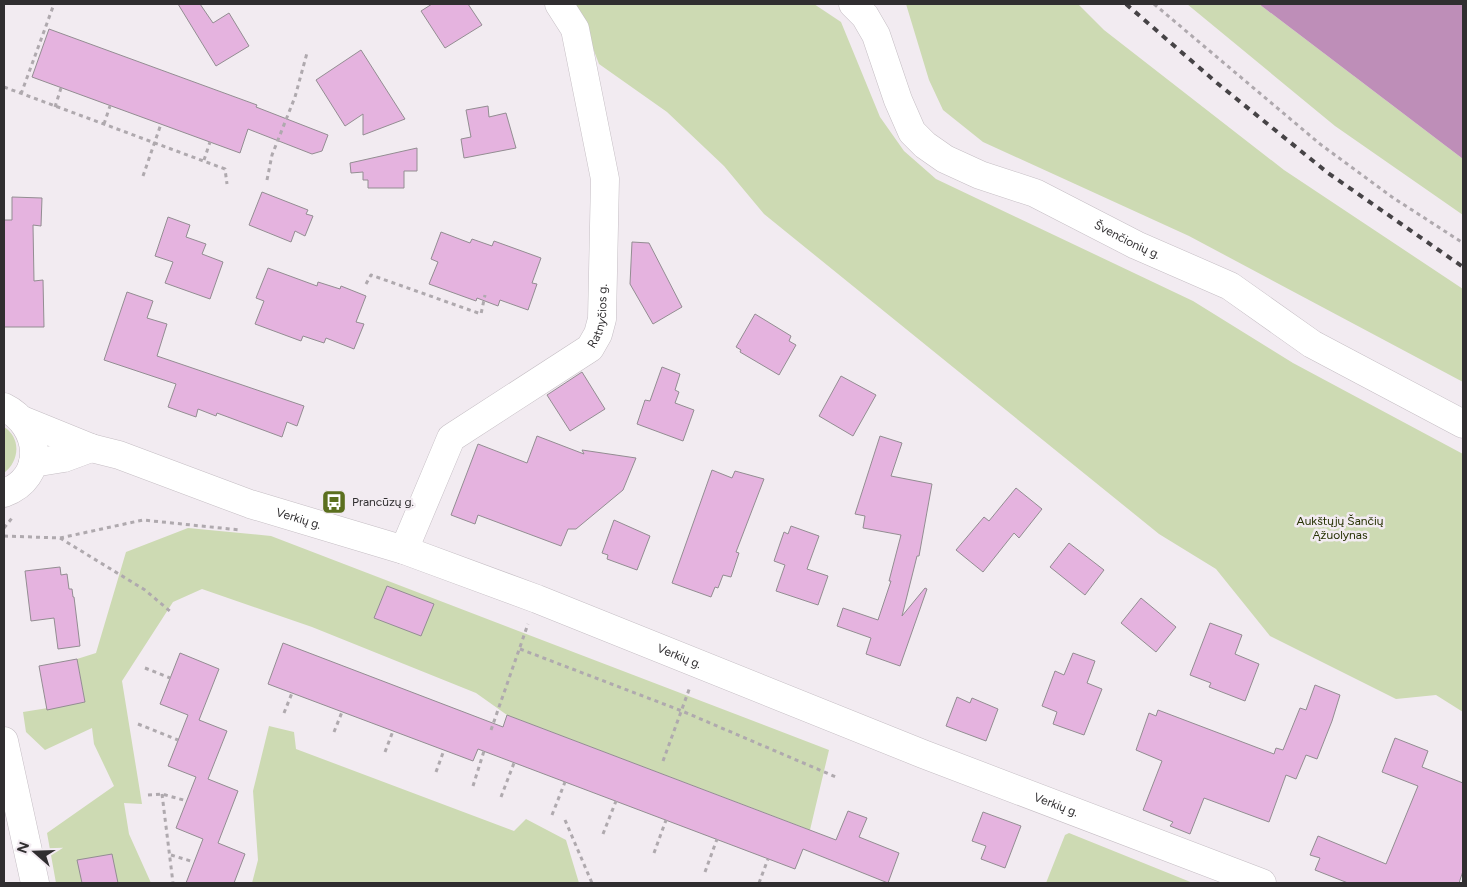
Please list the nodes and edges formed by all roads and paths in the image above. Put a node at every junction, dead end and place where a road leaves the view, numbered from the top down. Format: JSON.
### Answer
{"nodes":[{"id":1,"x":54,"y":4,"type":"edge"},
{"id":2,"x":559,"y":4,"type":"edge"},
{"id":3,"x":853,"y":4,"type":"edge"},
{"id":4,"x":1154,"y":4,"type":"edge"},
{"id":5,"x":307,"y":54,"type":"dead end"},
{"id":6,"x":4,"y":87,"type":"edge"},
{"id":7,"x":61,"y":88,"type":"dead end"},
{"id":8,"x":21,"y":94,"type":"junction"},
{"id":9,"x":55,"y":106,"type":"junction"},
{"id":10,"x":110,"y":106,"type":"dead end"},
{"id":11,"x":104,"y":124,"type":"junction"},
{"id":12,"x":161,"y":124,"type":"dead end"},
{"id":13,"x":154,"y":142,"type":"junction"},
{"id":14,"x":210,"y":142,"type":"dead end"},
{"id":15,"x":204,"y":160,"type":"junction"},
{"id":16,"x":143,"y":176,"type":"dead end"},
{"id":17,"x":267,"y":180,"type":"dead end"},
{"id":18,"x":227,"y":184,"type":"dead end"},
{"id":19,"x":1463,"y":244,"type":"edge"},
{"id":20,"x":366,"y":284,"type":"dead end"},
{"id":21,"x":485,"y":295,"type":"dead end"},
{"id":22,"x":13,"y":413,"type":"edge"},
{"id":23,"x":1463,"y":424,"type":"edge"},
{"id":24,"x":91,"y":448,"type":"junction"},
{"id":25,"x":33,"y":463,"type":"junction"},
{"id":26,"x":4,"y":493,"type":"edge"},
{"id":27,"x":250,"y":504,"type":"junction"},
{"id":28,"x":4,"y":536,"type":"edge"},
{"id":29,"x":60,"y":538,"type":"junction"},
{"id":30,"x":404,"y":550,"type":"junction"},
{"id":31,"x":537,"y":599,"type":"junction"},
{"id":32,"x":172,"y":612,"type":"dead end"},
{"id":33,"x":520,"y":649,"type":"junction"},
{"id":34,"x":698,"y":663,"type":"junction"},
{"id":35,"x":145,"y":668,"type":"dead end"},
{"id":36,"x":170,"y":678,"type":"dead end"},
{"id":37,"x":292,"y":693,"type":"dead end"},
{"id":38,"x":682,"y":711,"type":"junction"},
{"id":39,"x":342,"y":712,"type":"dead end"},
{"id":40,"x":284,"y":713,"type":"dead end"},
{"id":41,"x":138,"y":724,"type":"dead end"},
{"id":42,"x":491,"y":730,"type":"dead end"},
{"id":43,"x":393,"y":731,"type":"dead end"},
{"id":44,"x":334,"y":732,"type":"dead end"},
{"id":45,"x":178,"y":740,"type":"dead end"},
{"id":46,"x":4,"y":741,"type":"edge"},
{"id":47,"x":444,"y":750,"type":"dead end"},
{"id":48,"x":484,"y":751,"type":"dead end"},
{"id":49,"x":385,"y":752,"type":"dead end"},
{"id":50,"x":514,"y":762,"type":"dead end"},
{"id":51,"x":663,"y":762,"type":"dead end"},
{"id":52,"x":436,"y":772,"type":"dead end"},
{"id":53,"x":836,"y":777,"type":"dead end"},
{"id":54,"x":565,"y":782,"type":"dead end"},
{"id":55,"x":473,"y":786,"type":"dead end"},
{"id":56,"x":162,"y":794,"type":"junction"},
{"id":57,"x":148,"y":795,"type":"dead end"},
{"id":58,"x":501,"y":797,"type":"dead end"},
{"id":59,"x":186,"y":801,"type":"dead end"},
{"id":60,"x":616,"y":801,"type":"dead end"},
{"id":61,"x":552,"y":816,"type":"dead end"},
{"id":62,"x":565,"y":820,"type":"dead end"},
{"id":63,"x":666,"y":820,"type":"dead end"},
{"id":64,"x":603,"y":834,"type":"dead end"},
{"id":65,"x":717,"y":839,"type":"dead end"},
{"id":66,"x":654,"y":853,"type":"dead end"},
{"id":67,"x":170,"y":855,"type":"junction"},
{"id":68,"x":768,"y":859,"type":"dead end"},
{"id":69,"x":194,"y":862,"type":"dead end"},
{"id":70,"x":704,"y":872,"type":"dead end"},
{"id":71,"x":35,"y":883,"type":"edge"},
{"id":72,"x":172,"y":883,"type":"edge"},
{"id":73,"x":592,"y":883,"type":"edge"},
{"id":74,"x":759,"y":883,"type":"edge"},
{"id":75,"x":1262,"y":883,"type":"edge"}],
"edges":[{"from":1,"to":8,"type":"path"},
{"from":2,"to":30,"type":"street","name":"Ratnyčios g."},
{"from":3,"to":23,"type":"street","name":"Švenčionių g."},
{"from":4,"to":19,"type":"path"},
{"from":5,"to":17,"type":"path"},
{"from":6,"to":8,"type":"path"},
{"from":7,"to":9,"type":"path"},
{"from":8,"to":9,"type":"path"},
{"from":9,"to":11,"type":"path"},
{"from":10,"to":11,"type":"path"},
{"from":11,"to":13,"type":"path"},
{"from":12,"to":13,"type":"path"},
{"from":13,"to":15,"type":"path"},
{"from":13,"to":16,"type":"path"},
{"from":14,"to":15,"type":"path"},
{"from":15,"to":18,"type":"path"},
{"from":20,"to":21,"type":"path"},
{"from":22,"to":24,"type":"street","name":"Verkių g."},
{"from":22,"to":25,"type":"street"},
{"from":24,"to":25,"type":"street"},
{"from":24,"to":27,"type":"street","name":"Verkių g."},
{"from":25,"to":26,"type":"street"},
{"from":27,"to":29,"type":"path"},
{"from":27,"to":30,"type":"street","name":"Verkių g."},
{"from":28,"to":29,"type":"path"},
{"from":29,"to":32,"type":"path"},
{"from":30,"to":31,"type":"street","name":"Verkių g."},
{"from":31,"to":33,"type":"path"},
{"from":31,"to":34,"type":"street","name":"Verkių g."},
{"from":33,"to":38,"type":"path"},
{"from":33,"to":42,"type":"path"},
{"from":34,"to":38,"type":"path"},
{"from":34,"to":75,"type":"street","name":"Verkių g."},
{"from":35,"to":36,"type":"path"},
{"from":37,"to":40,"type":"path"},
{"from":38,"to":51,"type":"path"},
{"from":38,"to":53,"type":"path"},
{"from":39,"to":44,"type":"path"},
{"from":41,"to":45,"type":"path"},
{"from":43,"to":49,"type":"path"},
{"from":46,"to":71,"type":"street"},
{"from":47,"to":52,"type":"path"},
{"from":48,"to":55,"type":"path"},
{"from":50,"to":58,"type":"path"},
{"from":54,"to":61,"type":"path"},
{"from":56,"to":57,"type":"path"},
{"from":56,"to":59,"type":"path"},
{"from":56,"to":67,"type":"path"},
{"from":60,"to":64,"type":"path"},
{"from":62,"to":73,"type":"path"},
{"from":63,"to":66,"type":"path"},
{"from":65,"to":70,"type":"path"},
{"from":67,"to":69,"type":"path"},
{"from":67,"to":72,"type":"path"},
{"from":68,"to":74,"type":"path"}]}
